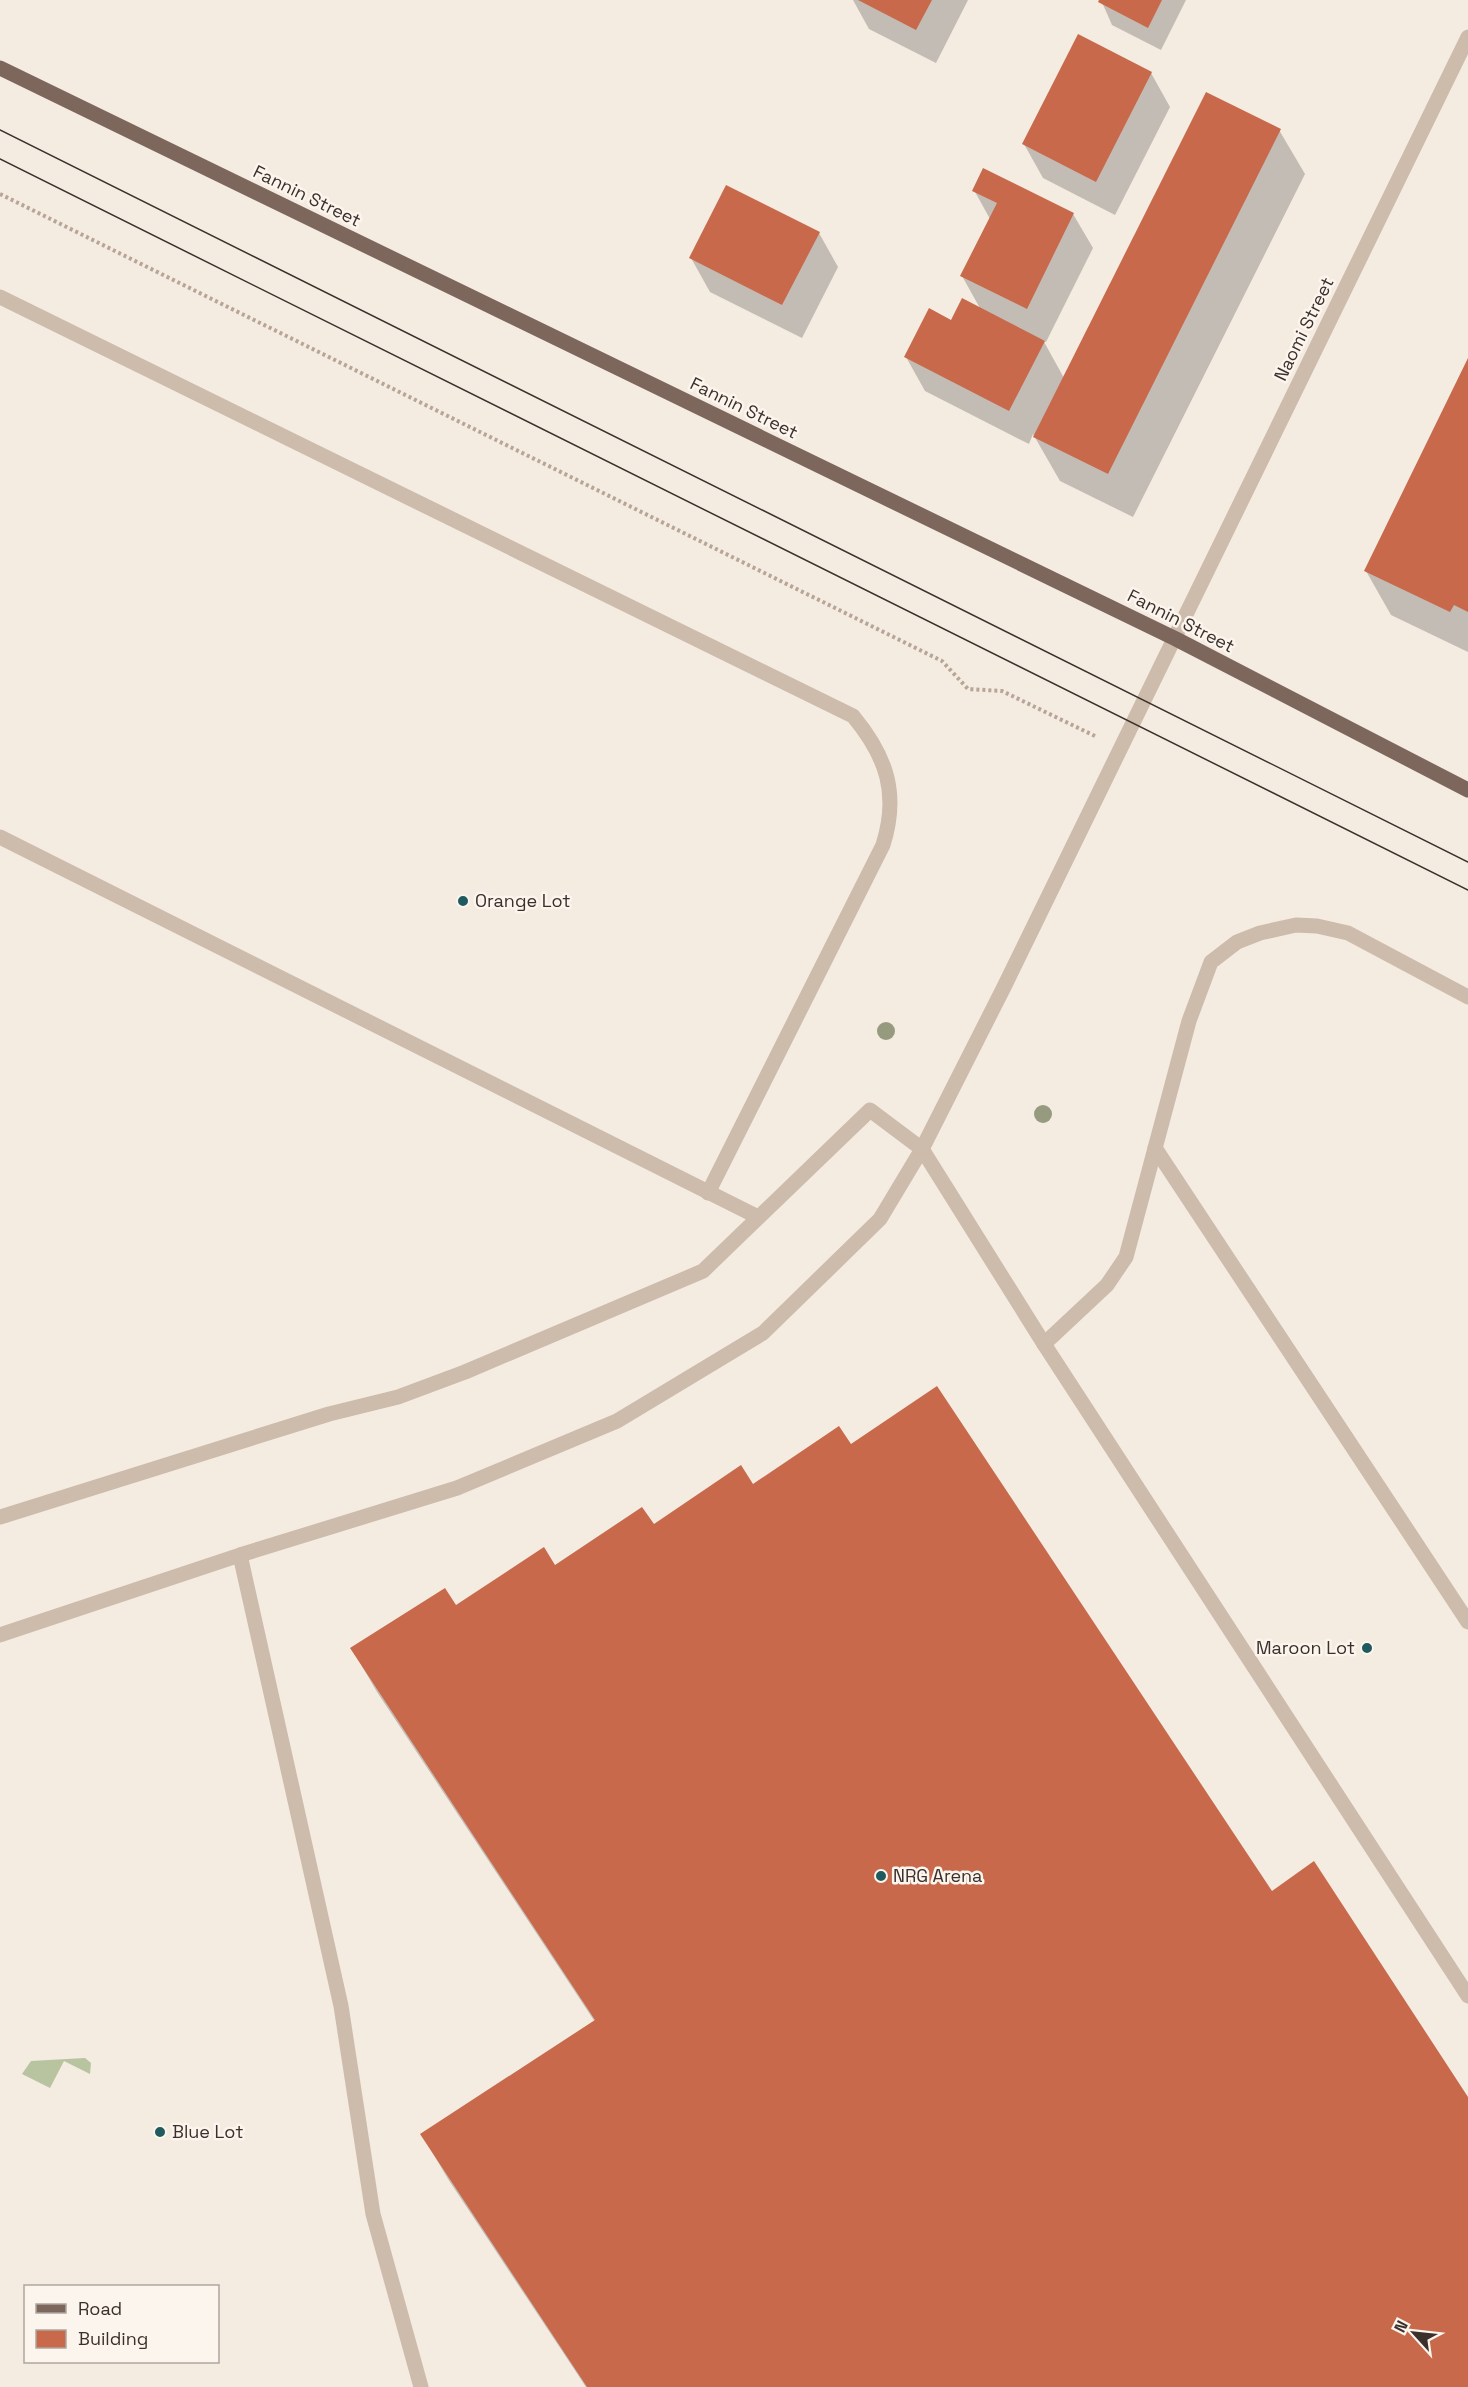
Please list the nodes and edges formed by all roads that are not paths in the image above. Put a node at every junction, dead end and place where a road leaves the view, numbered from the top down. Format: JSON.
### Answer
{"nodes":[{"id":1,"x":1468,"y":37,"type":"edge"},
{"id":2,"x":0,"y":68,"type":"edge"},
{"id":3,"x":0,"y":297,"type":"edge"},
{"id":4,"x":1176,"y":639,"type":"junction"},
{"id":5,"x":1468,"y":790,"type":"edge"},
{"id":6,"x":0,"y":837,"type":"edge"},
{"id":7,"x":1468,"y":997,"type":"edge"},
{"id":8,"x":1155,"y":1148,"type":"junction"},
{"id":9,"x":922,"y":1149,"type":"junction"},
{"id":10,"x":708,"y":1193,"type":"junction"},
{"id":11,"x":758,"y":1217,"type":"junction"},
{"id":12,"x":1044,"y":1344,"type":"junction"},
{"id":13,"x":0,"y":1517,"type":"edge"},
{"id":14,"x":240,"y":1555,"type":"junction"},
{"id":15,"x":1468,"y":1622,"type":"edge"},
{"id":16,"x":0,"y":1635,"type":"edge"},
{"id":17,"x":1468,"y":1995,"type":"edge"},
{"id":18,"x":421,"y":2387,"type":"edge"}],
"edges":[{"from":1,"to":4,"type":"street","name":"Naomi Street"},
{"from":2,"to":4,"type":"main road","name":"Fannin Street"},
{"from":3,"to":10,"type":"street"},
{"from":4,"to":5,"type":"main road","name":"Fannin Street"},
{"from":4,"to":9,"type":"street","name":"Naomi Street"},
{"from":6,"to":10,"type":"street"},
{"from":7,"to":8,"type":"street"},
{"from":8,"to":12,"type":"street"},
{"from":8,"to":15,"type":"street"},
{"from":9,"to":11,"type":"street"},
{"from":9,"to":12,"type":"street"},
{"from":9,"to":14,"type":"street","name":"Naomi Street"},
{"from":10,"to":11,"type":"street"},
{"from":11,"to":13,"type":"street"},
{"from":12,"to":17,"type":"street"},
{"from":14,"to":16,"type":"street","name":"Naomi Street"},
{"from":14,"to":18,"type":"street"}]}
